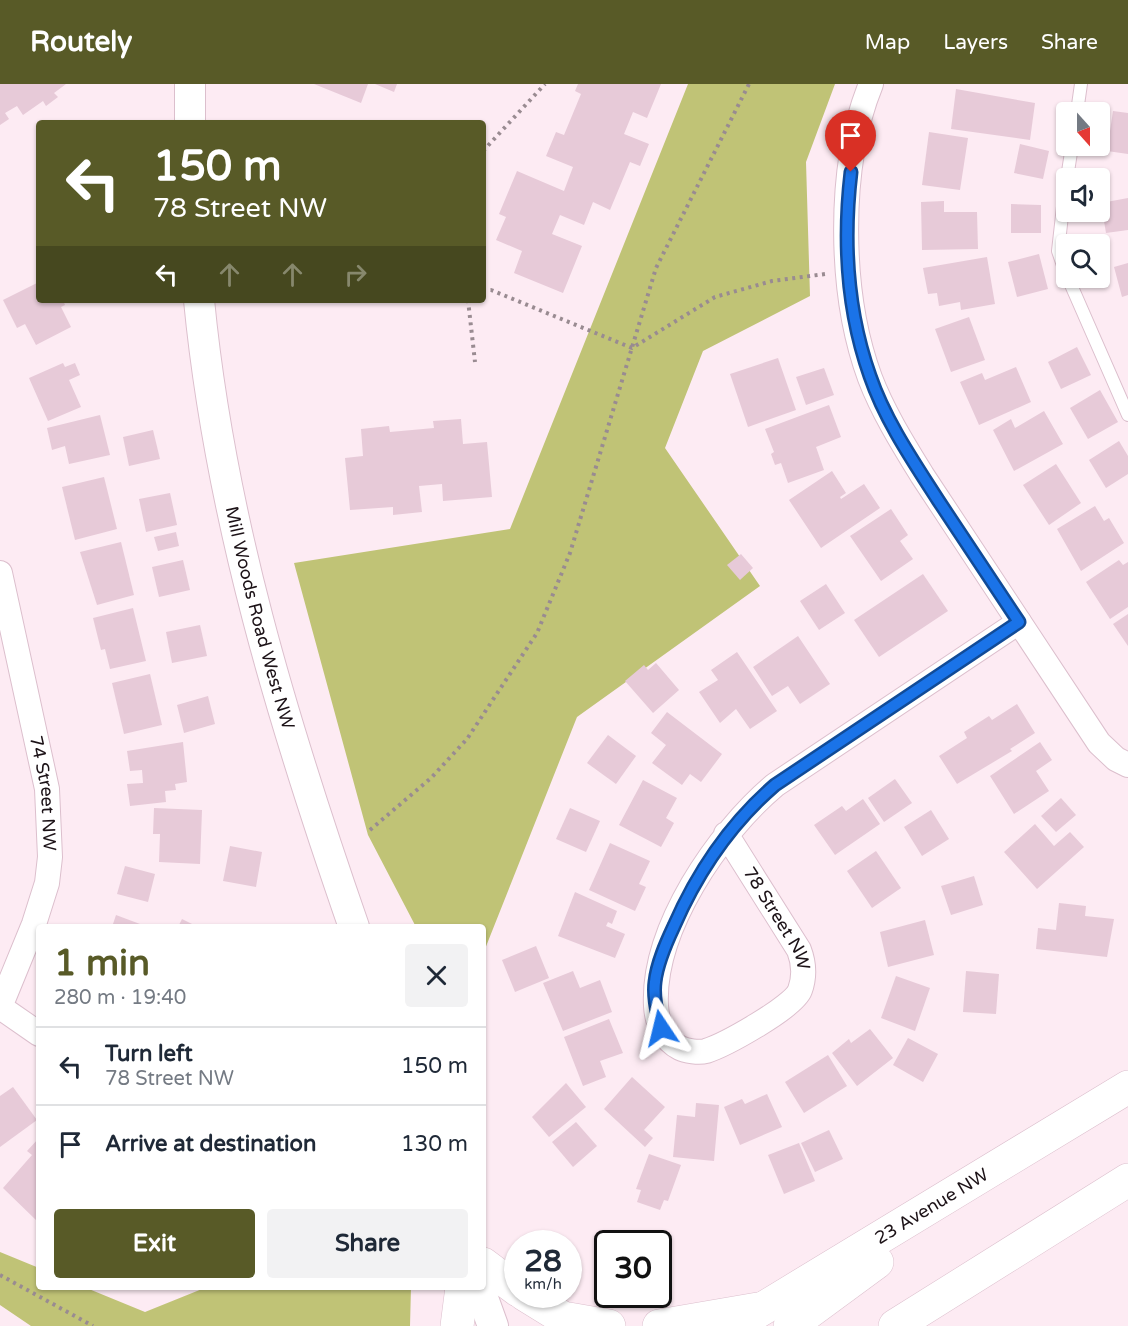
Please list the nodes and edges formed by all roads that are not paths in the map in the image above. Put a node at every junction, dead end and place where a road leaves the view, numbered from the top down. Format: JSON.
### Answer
{"nodes":[{"id":1,"x":190,"y":84,"type":"edge"},
{"id":2,"x":871,"y":84,"type":"edge"},
{"id":3,"x":1081,"y":84,"type":"edge"},
{"id":4,"x":1078,"y":102,"type":"edge"},
{"id":5,"x":190,"y":120,"type":"edge"},
{"id":6,"x":1072,"y":288,"type":"edge"},
{"id":7,"x":199,"y":303,"type":"edge"},
{"id":8,"x":1128,"y":415,"type":"edge"},
{"id":9,"x":0,"y":573,"type":"edge"},
{"id":10,"x":1019,"y":622,"type":"junction"},
{"id":11,"x":1128,"y":765,"type":"edge"},
{"id":12,"x":726,"y":834,"type":"junction"},
{"id":13,"x":353,"y":924,"type":"edge"},
{"id":14,"x":36,"y":1032,"type":"edge"},
{"id":15,"x":1128,"y":1087,"type":"edge"},
{"id":16,"x":1128,"y":1180,"type":"edge"},
{"id":17,"x":486,"y":1266,"type":"edge"},
{"id":18,"x":504,"y":1280,"type":"edge"},
{"id":19,"x":462,"y":1290,"type":"edge"},
{"id":20,"x":480,"y":1290,"type":"edge"},
{"id":21,"x":547,"y":1308,"type":"edge"},
{"id":22,"x":778,"y":1317,"type":"edge"},
{"id":23,"x":457,"y":1326,"type":"edge"},
{"id":24,"x":493,"y":1326,"type":"edge"},
{"id":25,"x":609,"y":1326,"type":"edge"},
{"id":26,"x":658,"y":1326,"type":"edge"},
{"id":27,"x":734,"y":1326,"type":"edge"},
{"id":28,"x":895,"y":1326,"type":"edge"}],
"edges":[{"from":1,"to":5,"type":"street"},
{"from":2,"to":10,"type":"street"},
{"from":3,"to":4,"type":"lane"},
{"from":6,"to":8,"type":"lane"},
{"from":7,"to":13,"type":"street","name":"Mill Woods Road West NW"},
{"from":9,"to":14,"type":"street","name":"74 Street NW"},
{"from":10,"to":11,"type":"street"},
{"from":10,"to":12,"type":"street","name":"78 Street NW"},
{"from":12,"to":12,"type":"street","name":"78 Street NW"},
{"from":15,"to":22,"type":"main road","name":"23 Avenue NW"},
{"from":16,"to":28,"type":"main road"},
{"from":17,"to":18,"type":"main road"},
{"from":19,"to":23,"type":"main road"},
{"from":20,"to":24,"type":"street"},
{"from":21,"to":25,"type":"main road"},
{"from":22,"to":26,"type":"main road"},
{"from":22,"to":27,"type":"main road","name":"23 Avenue NW"}]}
